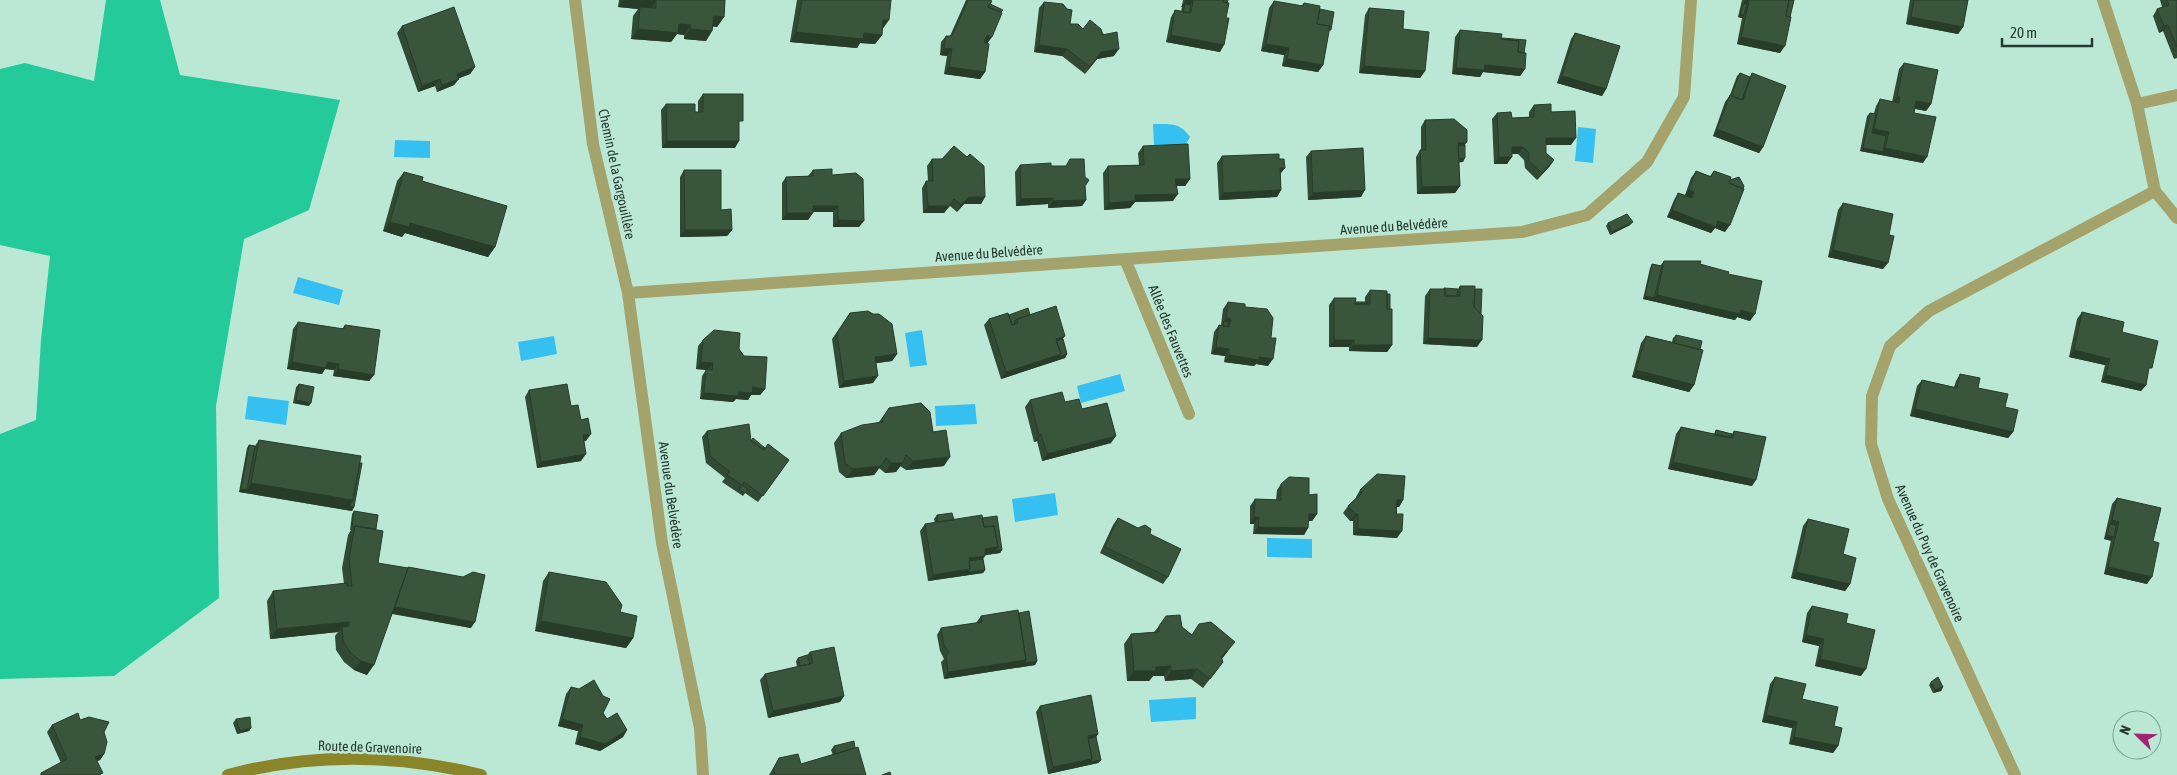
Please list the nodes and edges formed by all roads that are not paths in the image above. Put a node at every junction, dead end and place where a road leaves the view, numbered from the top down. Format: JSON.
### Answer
{"nodes":[{"id":1,"x":575,"y":0,"type":"edge"},
{"id":2,"x":1691,"y":0,"type":"edge"},
{"id":3,"x":2103,"y":0,"type":"edge"},
{"id":4,"x":2177,"y":95,"type":"edge"},
{"id":5,"x":2137,"y":104,"type":"junction"},
{"id":6,"x":2155,"y":191,"type":"junction"},
{"id":7,"x":2177,"y":218,"type":"edge"},
{"id":8,"x":1125,"y":259,"type":"junction"},
{"id":9,"x":628,"y":293,"type":"junction"},
{"id":10,"x":1189,"y":414,"type":"dead end"},
{"id":11,"x":228,"y":775,"type":"edge"},
{"id":12,"x":481,"y":775,"type":"edge"},
{"id":13,"x":703,"y":775,"type":"edge"},
{"id":14,"x":2015,"y":775,"type":"edge"}],
"edges":[{"from":1,"to":9,"type":"street","name":"Chemin de la Gargouillère"},
{"from":2,"to":8,"type":"street","name":"Avenue du Belvédère"},
{"from":3,"to":5,"type":"street"},
{"from":4,"to":5,"type":"street"},
{"from":5,"to":6,"type":"street"},
{"from":6,"to":7,"type":"street"},
{"from":6,"to":14,"type":"street","name":"Avenue du Puy de Gravenoire"},
{"from":8,"to":9,"type":"street","name":"Avenue du Belvédère"},
{"from":8,"to":10,"type":"street","name":"Allée des Fauvettes"},
{"from":9,"to":13,"type":"street","name":"Avenue du Belvédère"},
{"from":11,"to":12,"type":"street","name":"Route de Gravenoire"}]}
